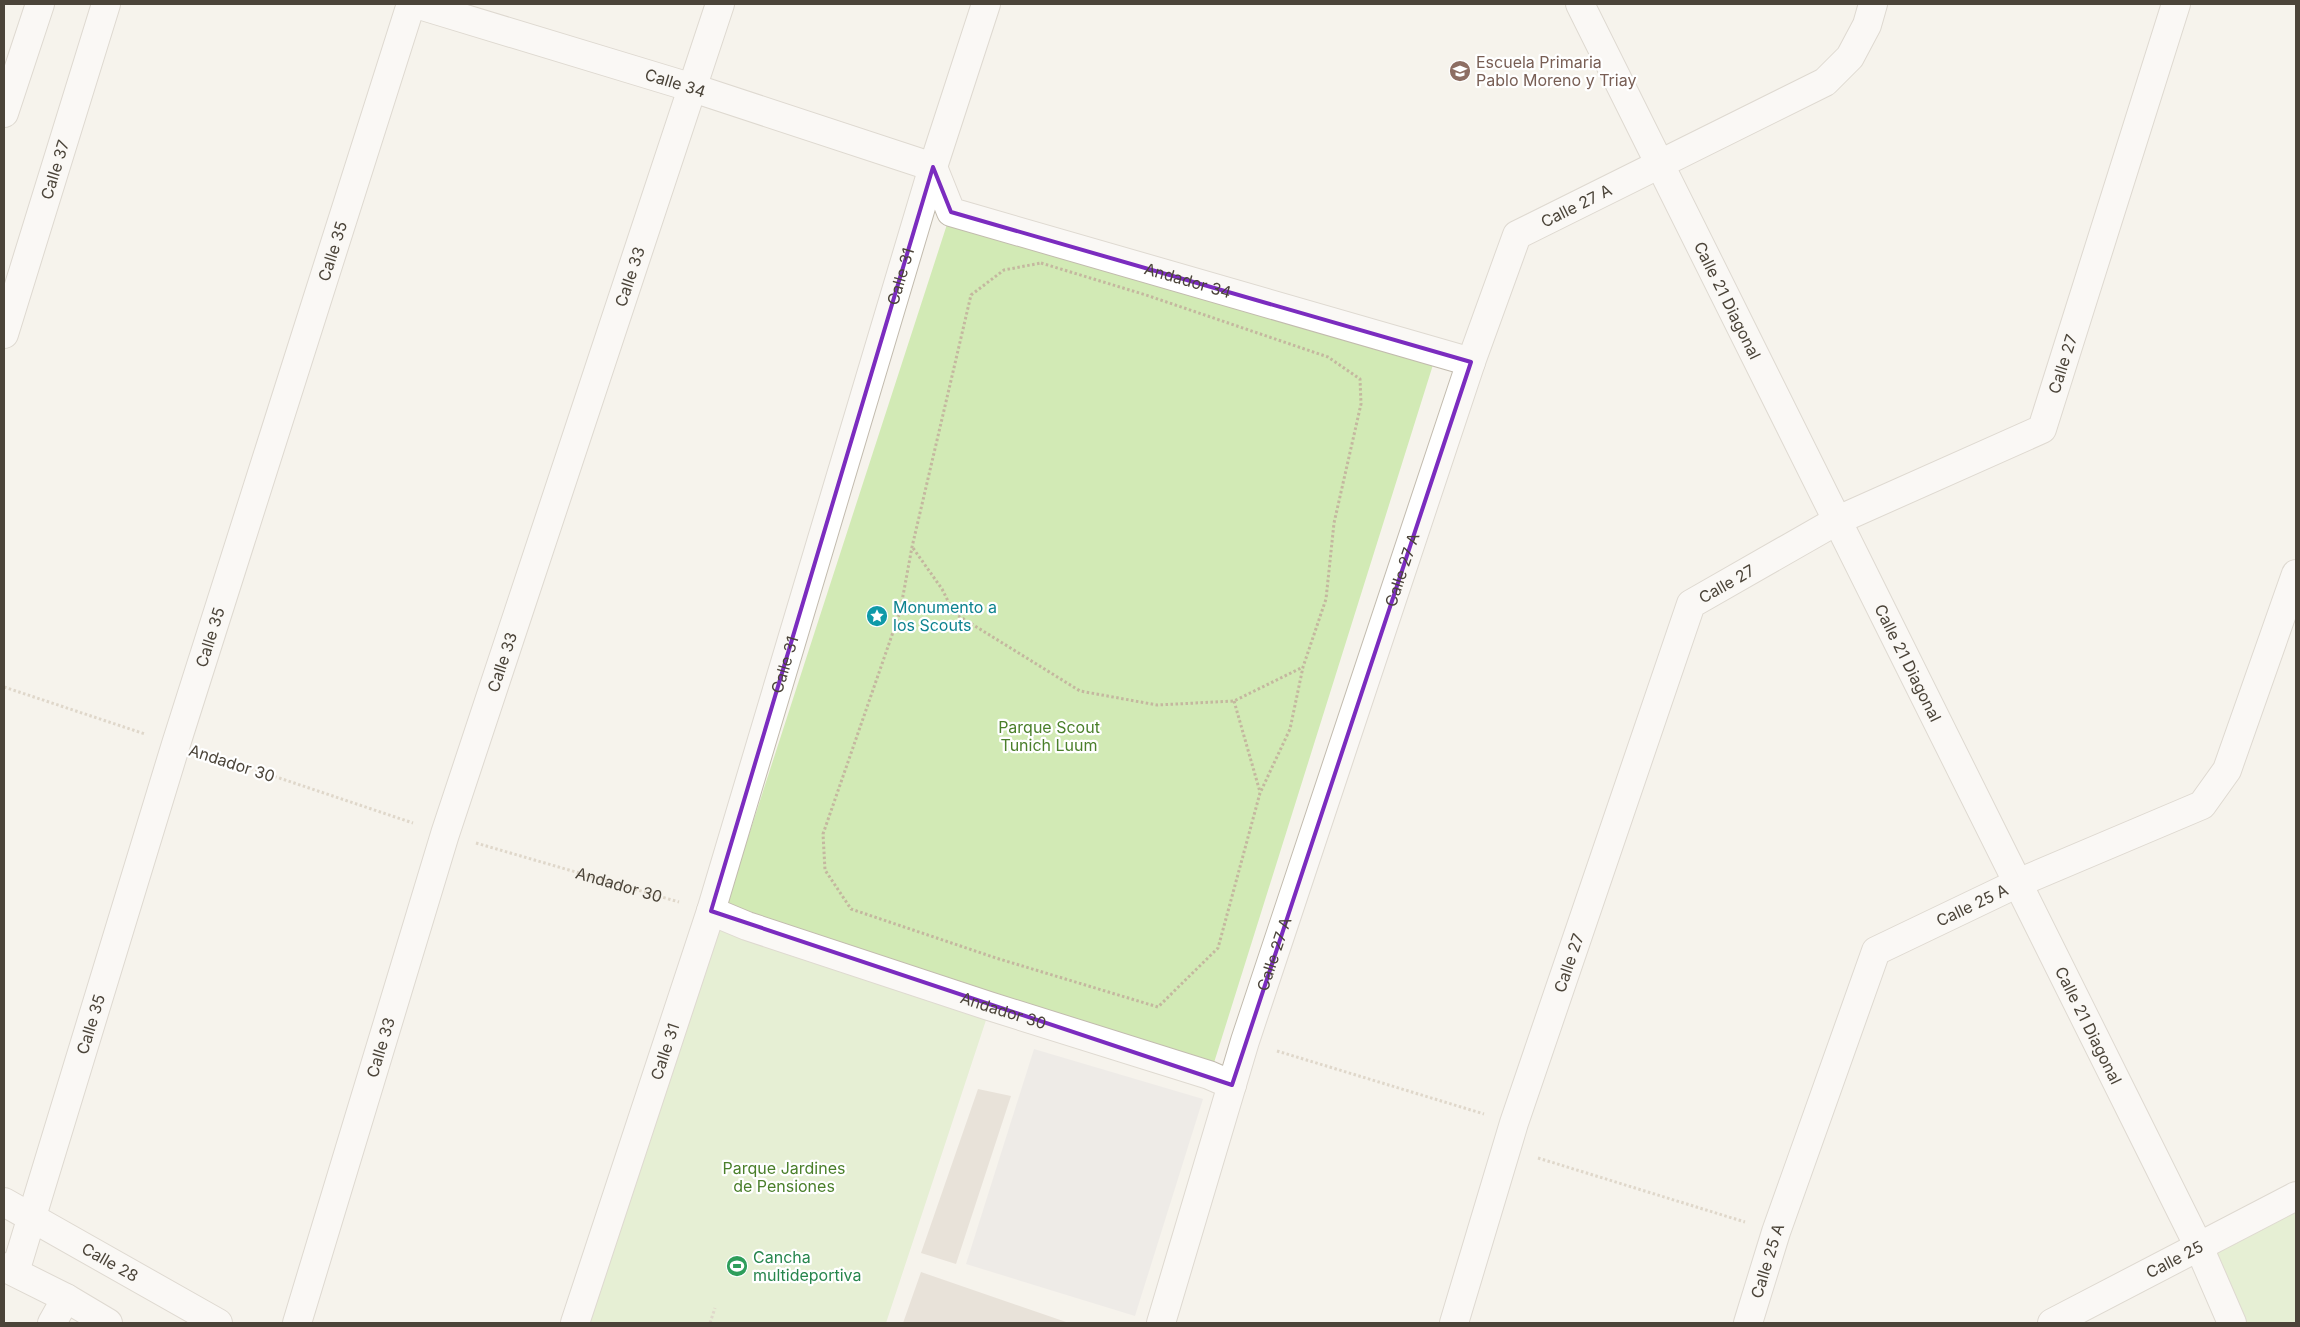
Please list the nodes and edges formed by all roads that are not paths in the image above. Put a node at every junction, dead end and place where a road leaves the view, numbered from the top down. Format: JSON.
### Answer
{"nodes":[{"id":1,"x":40,"y":4,"type":"edge"},
{"id":2,"x":106,"y":4,"type":"edge"},
{"id":3,"x":411,"y":4,"type":"edge"},
{"id":4,"x":416,"y":4,"type":"edge"},
{"id":5,"x":720,"y":4,"type":"edge"},
{"id":6,"x":986,"y":4,"type":"edge"},
{"id":7,"x":1580,"y":4,"type":"edge"},
{"id":8,"x":1873,"y":4,"type":"edge"},
{"id":9,"x":2176,"y":4,"type":"edge"},
{"id":10,"x":693,"y":88,"type":"junction"},
{"id":11,"x":4,"y":114,"type":"edge"},
{"id":12,"x":1660,"y":165,"type":"junction"},
{"id":13,"x":933,"y":167,"type":"junction"},
{"id":14,"x":4,"y":334,"type":"edge"},
{"id":15,"x":1472,"y":362,"type":"junction"},
{"id":16,"x":1838,"y":520,"type":"junction"},
{"id":17,"x":2296,"y":574,"type":"edge"},
{"id":18,"x":2018,"y":883,"type":"junction"},
{"id":19,"x":711,"y":911,"type":"junction"},
{"id":20,"x":1232,"y":1085,"type":"junction"},
{"id":21,"x":2296,"y":1196,"type":"edge"},
{"id":22,"x":4,"y":1202,"type":"edge"},
{"id":23,"x":31,"y":1217,"type":"junction"},
{"id":24,"x":2199,"y":1247,"type":"junction"},
{"id":25,"x":9,"y":1270,"type":"edge"},
{"id":26,"x":66,"y":1298,"type":"junction"},
{"id":27,"x":52,"y":1323,"type":"edge"},
{"id":28,"x":108,"y":1323,"type":"edge"},
{"id":29,"x":218,"y":1323,"type":"edge"},
{"id":30,"x":297,"y":1323,"type":"edge"},
{"id":31,"x":575,"y":1323,"type":"edge"},
{"id":32,"x":1161,"y":1323,"type":"edge"},
{"id":33,"x":1454,"y":1323,"type":"edge"},
{"id":34,"x":1748,"y":1323,"type":"edge"},
{"id":35,"x":2052,"y":1323,"type":"edge"},
{"id":36,"x":2232,"y":1323,"type":"edge"}],
"edges":[{"from":1,"to":11,"type":"street"},
{"from":2,"to":14,"type":"street","name":"Calle 37"},
{"from":3,"to":23,"type":"street","name":"Calle 35"},
{"from":4,"to":10,"type":"street","name":"Calle 34"},
{"from":5,"to":10,"type":"street","name":"Calle 33"},
{"from":6,"to":13,"type":"street","name":"Calle 31"},
{"from":7,"to":12,"type":"street","name":"Calle 21 Diagonal"},
{"from":8,"to":12,"type":"street","name":"Calle 27 A"},
{"from":9,"to":16,"type":"street","name":"Calle 27"},
{"from":10,"to":13,"type":"street","name":"Calle 34"},
{"from":10,"to":30,"type":"street","name":"Calle 33"},
{"from":12,"to":15,"type":"street","name":"Calle 27 A"},
{"from":12,"to":16,"type":"street","name":"Calle 21 Diagonal"},
{"from":13,"to":15,"type":"street","name":"Andador 34"},
{"from":13,"to":19,"type":"street","name":"Calle 31"},
{"from":15,"to":20,"type":"street","name":"Calle 27 A"},
{"from":16,"to":18,"type":"street","name":"Calle 21 Diagonal"},
{"from":16,"to":33,"type":"street","name":"Calle 27"},
{"from":17,"to":18,"type":"street","name":"Calle 25 A"},
{"from":18,"to":24,"type":"street","name":"Calle 21 Diagonal"},
{"from":18,"to":34,"type":"street","name":"Calle 25 A"},
{"from":19,"to":20,"type":"street","name":"Andador 30"},
{"from":19,"to":31,"type":"street","name":"Calle 31"},
{"from":20,"to":32,"type":"street","name":"Calle 27 A"},
{"from":21,"to":24,"type":"street","name":"Calle 25"},
{"from":22,"to":23,"type":"street","name":"Calle 28"},
{"from":23,"to":25,"type":"street","name":"Calle 35"},
{"from":23,"to":29,"type":"street","name":"Calle 28"},
{"from":24,"to":35,"type":"street","name":"Calle 25"},
{"from":24,"to":36,"type":"street","name":"Calle 21 Diagonal"},
{"from":25,"to":26,"type":"street"},
{"from":26,"to":27,"type":"street"},
{"from":26,"to":28,"type":"street"}]}
